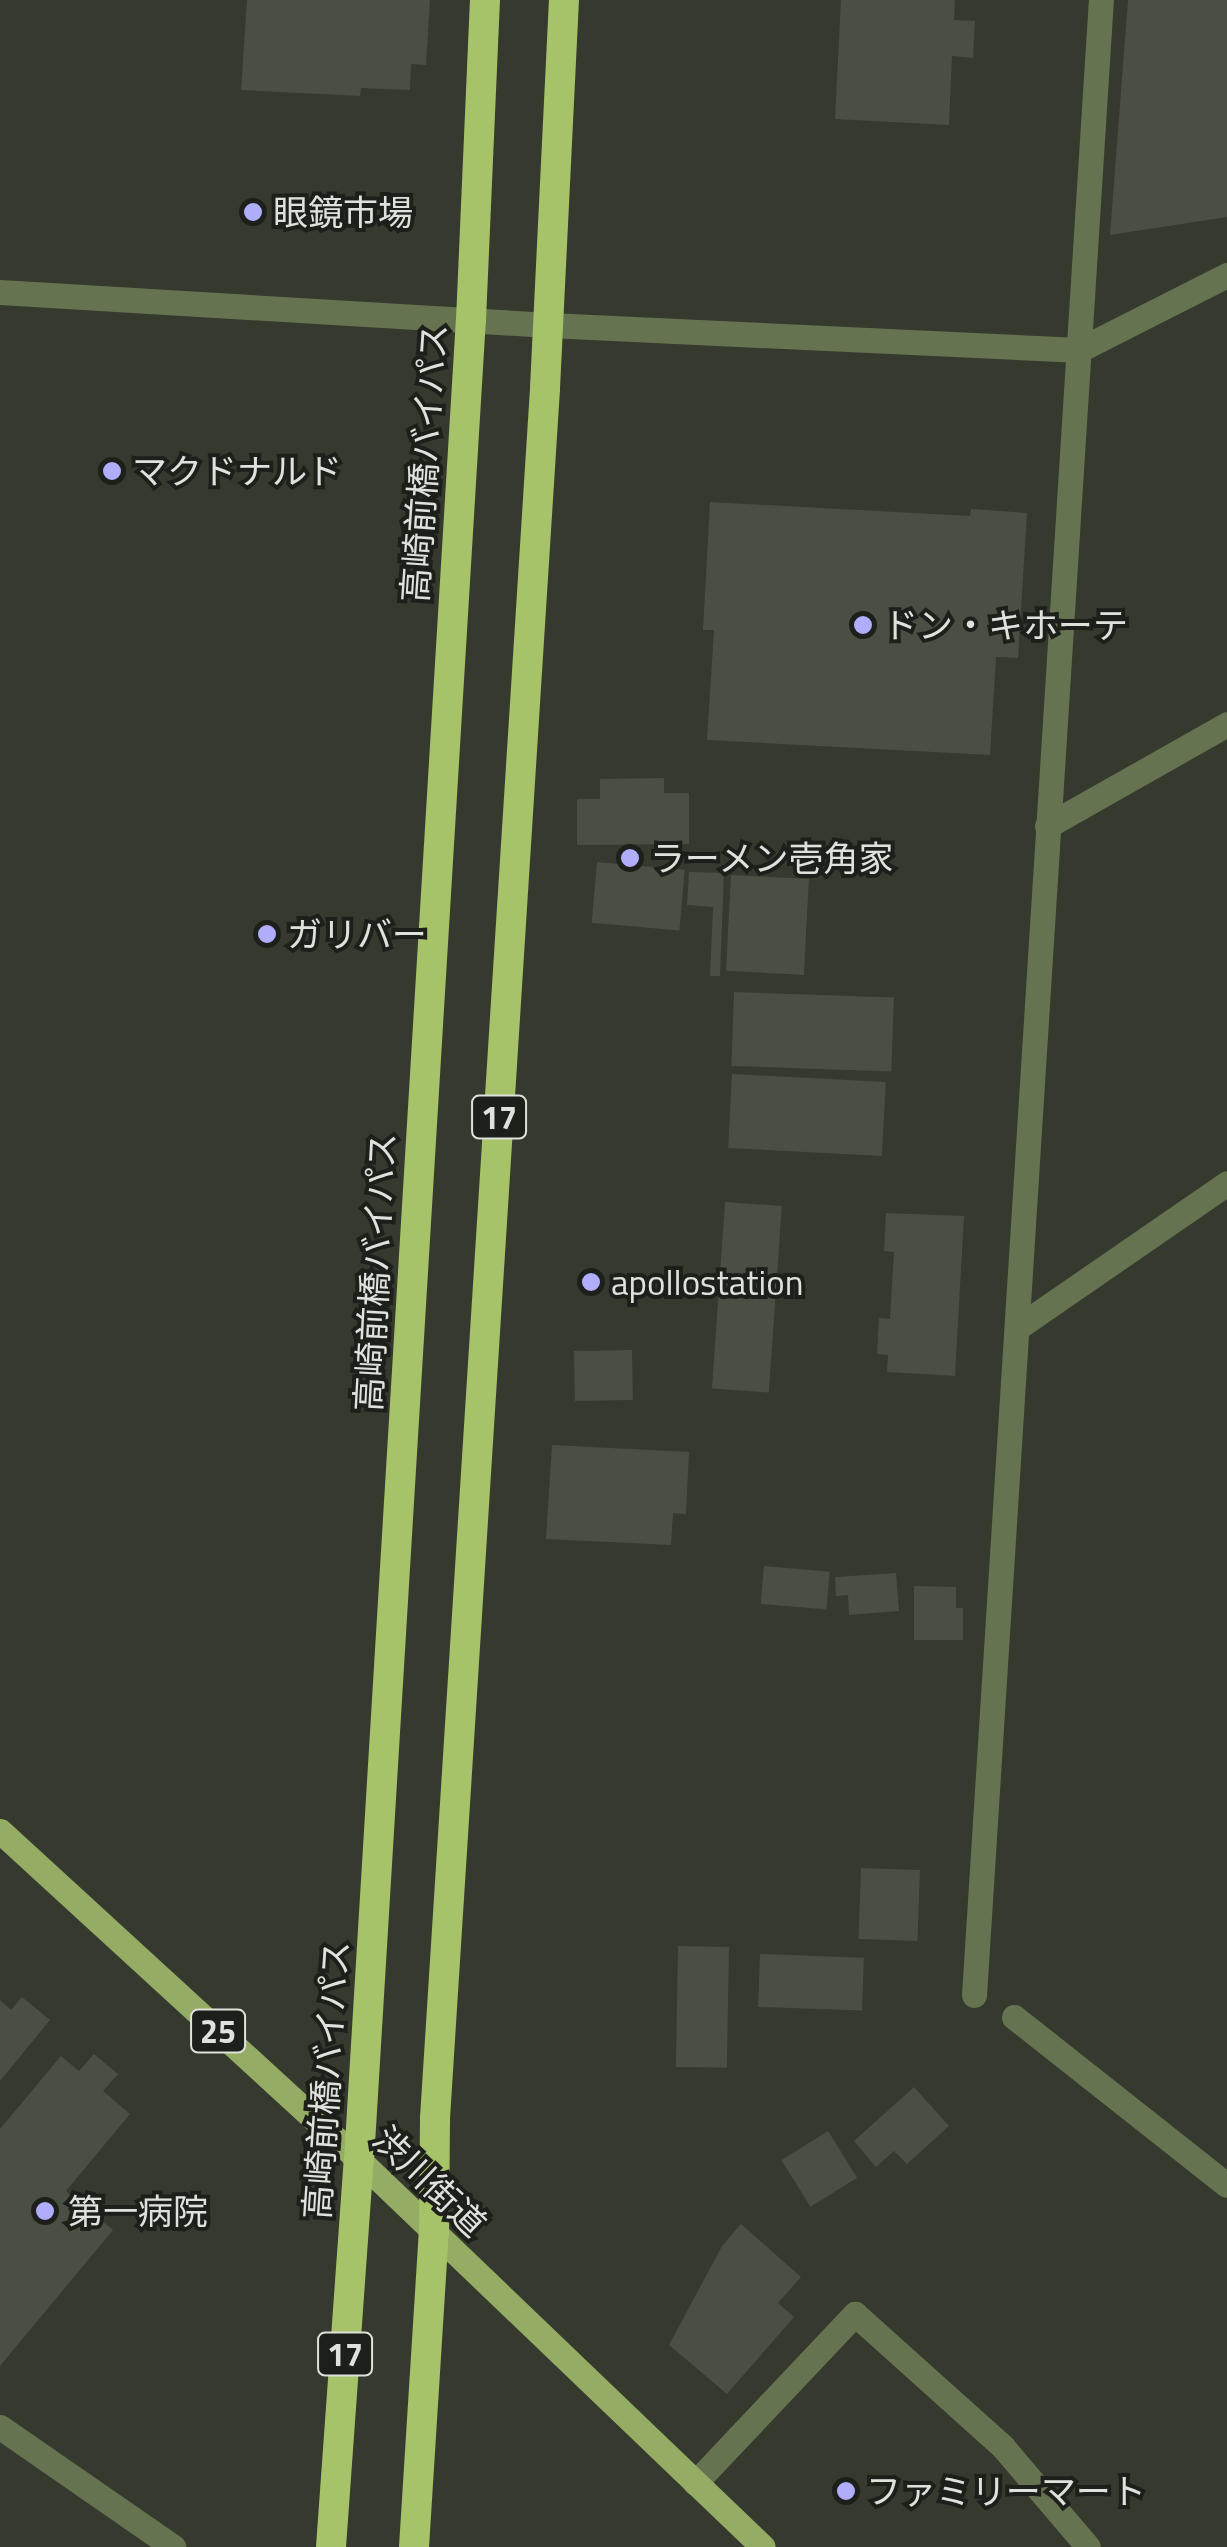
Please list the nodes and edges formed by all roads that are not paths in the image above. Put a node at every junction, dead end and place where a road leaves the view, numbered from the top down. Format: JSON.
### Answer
{"nodes":[{"id":1,"x":485,"y":0,"type":"edge"},
{"id":2,"x":564,"y":0,"type":"edge"},
{"id":3,"x":1101,"y":0,"type":"edge"},
{"id":4,"x":1227,"y":276,"type":"edge"},
{"id":5,"x":0,"y":292,"type":"edge"},
{"id":6,"x":471,"y":320,"type":"junction"},
{"id":7,"x":548,"y":325,"type":"junction"},
{"id":8,"x":1079,"y":350,"type":"junction"},
{"id":9,"x":1227,"y":724,"type":"edge"},
{"id":10,"x":1047,"y":826,"type":"junction"},
{"id":11,"x":1227,"y":1183,"type":"edge"},
{"id":12,"x":1016,"y":1328,"type":"junction"},
{"id":13,"x":0,"y":1831,"type":"edge"},
{"id":14,"x":974,"y":1995,"type":"dead end"},
{"id":15,"x":1014,"y":2017,"type":"dead end"},
{"id":16,"x":359,"y":2160,"type":"junction"},
{"id":17,"x":1227,"y":2184,"type":"edge"},
{"id":18,"x":434,"y":2234,"type":"junction"},
{"id":19,"x":0,"y":2426,"type":"edge"},
{"id":20,"x":695,"y":2483,"type":"junction"},
{"id":21,"x":173,"y":2547,"type":"edge"},
{"id":22,"x":331,"y":2547,"type":"edge"},
{"id":23,"x":414,"y":2547,"type":"edge"},
{"id":24,"x":763,"y":2547,"type":"edge"},
{"id":25,"x":1088,"y":2547,"type":"edge"}],
"edges":[{"from":1,"to":6,"type":"highway","name":"高崎前橋バイパス","number":"17"},
{"from":2,"to":7,"type":"highway","number":"17"},
{"from":3,"to":8,"type":"street"},
{"from":4,"to":8,"type":"street"},
{"from":5,"to":6,"type":"street"},
{"from":6,"to":7,"type":"street"},
{"from":6,"to":16,"type":"highway","name":"高崎前橋バイパス","number":"17"},
{"from":7,"to":8,"type":"street"},
{"from":7,"to":18,"type":"highway","number":"17"},
{"from":8,"to":10,"type":"street"},
{"from":9,"to":10,"type":"street"},
{"from":10,"to":12,"type":"street"},
{"from":11,"to":12,"type":"street"},
{"from":12,"to":14,"type":"street"},
{"from":13,"to":16,"type":"main road","name":"渋川街道","number":"25"},
{"from":15,"to":17,"type":"street"},
{"from":16,"to":18,"type":"main road","name":"渋川街道","number":"25"},
{"from":16,"to":22,"type":"highway","name":"高崎前橋バイパス","number":"17"},
{"from":18,"to":20,"type":"main road","name":"渋川街道","number":"25"},
{"from":18,"to":23,"type":"highway","number":"17"},
{"from":19,"to":21,"type":"street"},
{"from":20,"to":24,"type":"main road","name":"渋川街道","number":"25"},
{"from":20,"to":25,"type":"street"}]}
